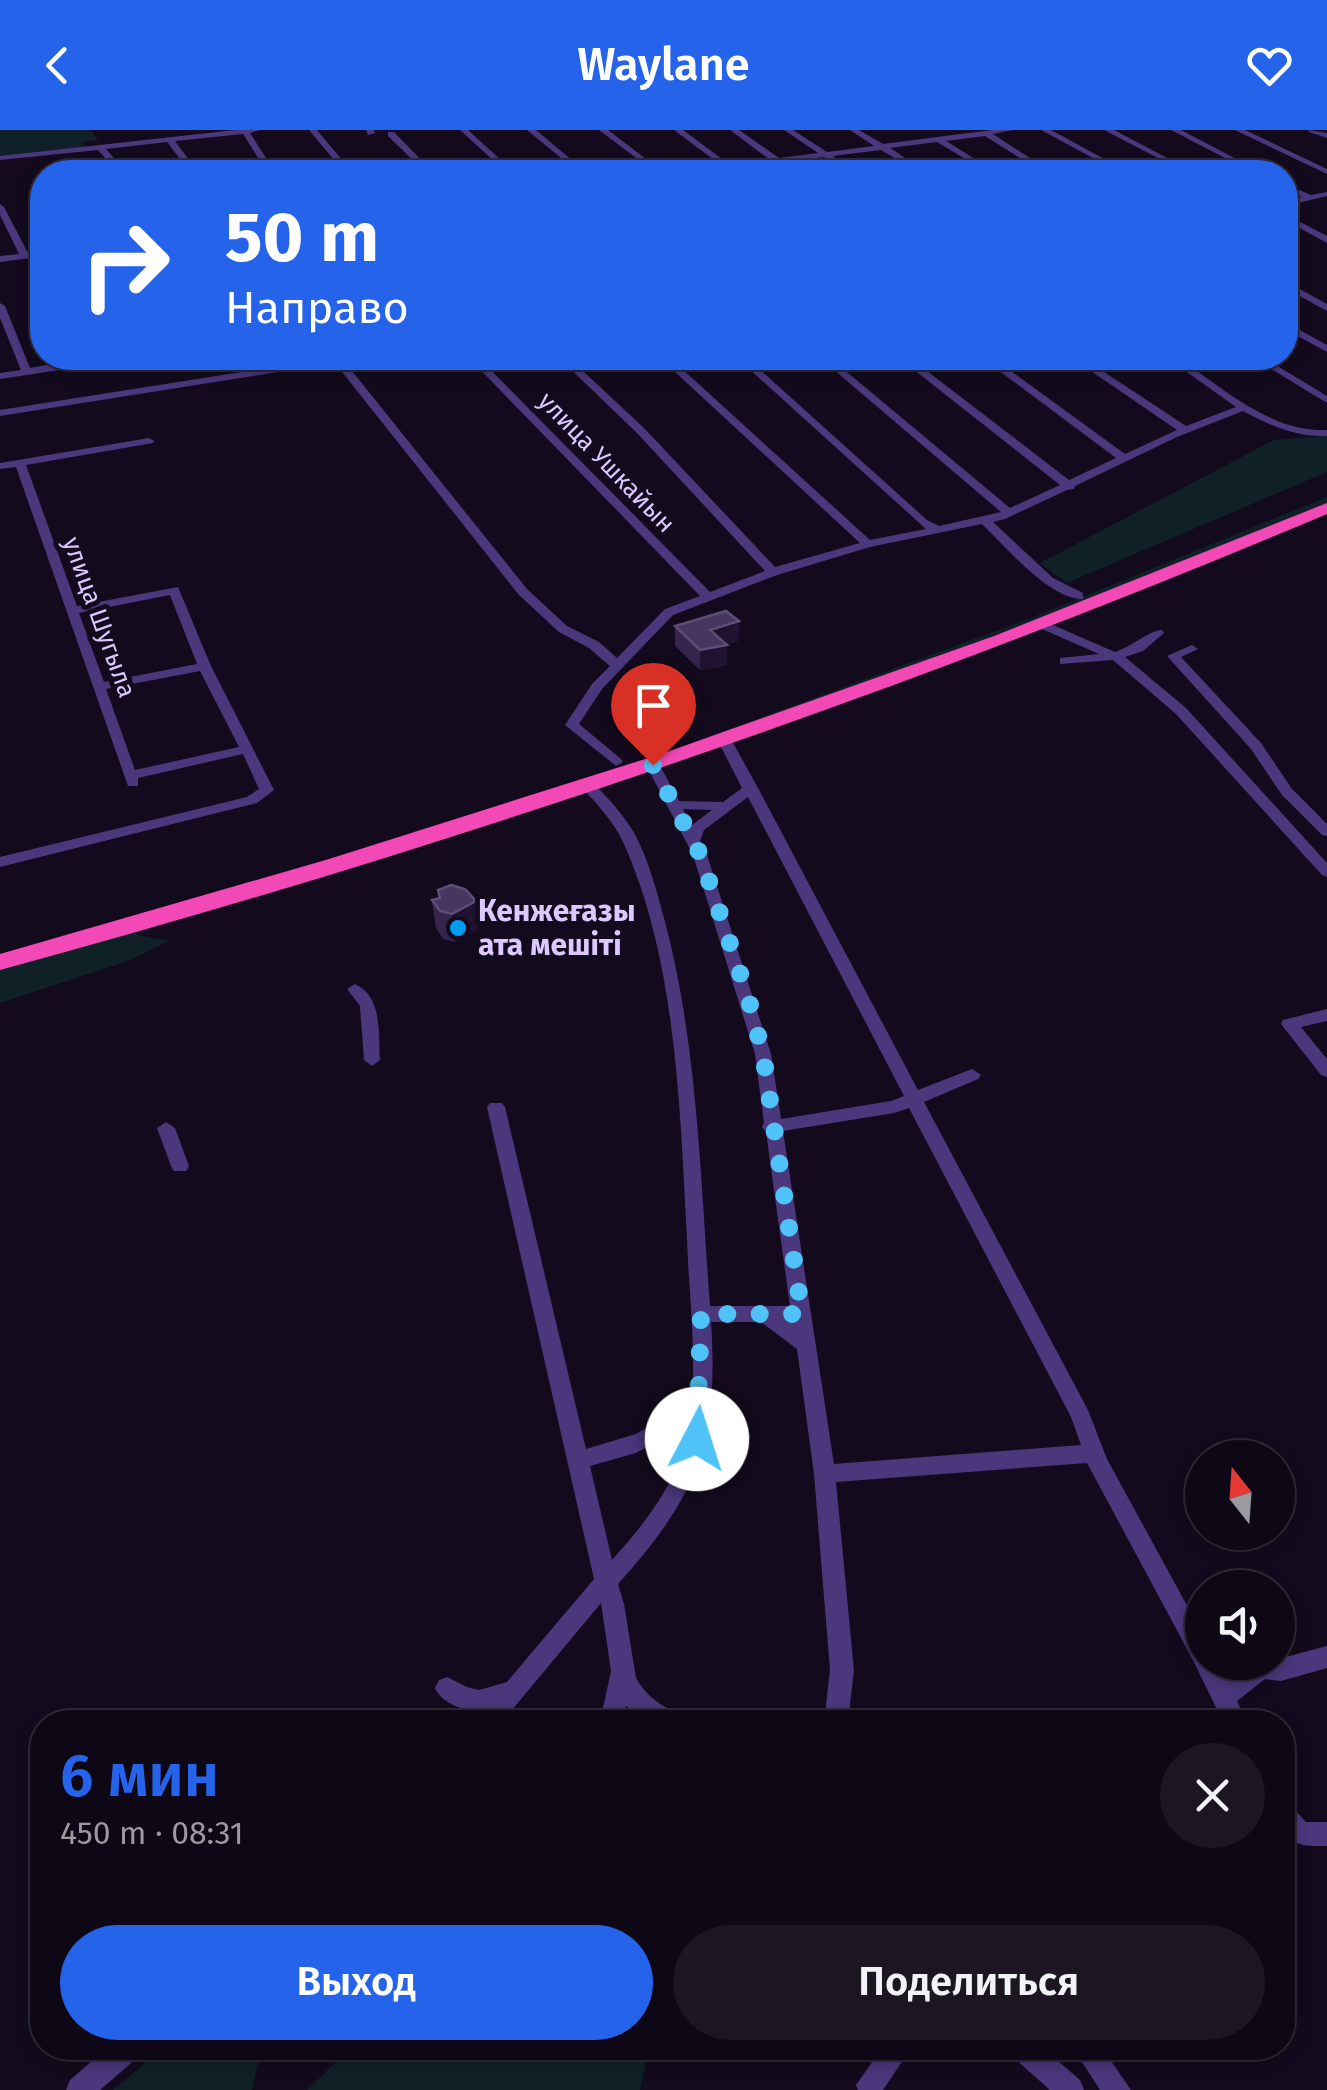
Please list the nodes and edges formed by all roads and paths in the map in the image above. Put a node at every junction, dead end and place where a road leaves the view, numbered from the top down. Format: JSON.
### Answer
{"nodes":[{"id":1,"x":256,"y":130,"type":"edge"},
{"id":2,"x":313,"y":130,"type":"edge"},
{"id":3,"x":464,"y":130,"type":"edge"},
{"id":4,"x":531,"y":130,"type":"edge"},
{"id":5,"x":603,"y":130,"type":"edge"},
{"id":6,"x":678,"y":130,"type":"edge"},
{"id":7,"x":734,"y":130,"type":"edge"},
{"id":8,"x":788,"y":130,"type":"edge"},
{"id":9,"x":854,"y":130,"type":"edge"},
{"id":10,"x":922,"y":130,"type":"edge"},
{"id":11,"x":1009,"y":130,"type":"edge"},
{"id":12,"x":1045,"y":130,"type":"edge"},
{"id":13,"x":1108,"y":130,"type":"edge"},
{"id":14,"x":1175,"y":130,"type":"edge"},
{"id":15,"x":1239,"y":130,"type":"edge"},
{"id":16,"x":1312,"y":130,"type":"edge"},
{"id":17,"x":245,"y":131,"type":"edge"},
{"id":18,"x":984,"y":132,"type":"edge"},
{"id":19,"x":391,"y":134,"type":"dead end"},
{"id":20,"x":1327,"y":136,"type":"edge"},
{"id":21,"x":169,"y":140,"type":"junction"},
{"id":22,"x":938,"y":140,"type":"junction"},
{"id":23,"x":881,"y":146,"type":"junction"},
{"id":24,"x":100,"y":147,"type":"junction"},
{"id":25,"x":40,"y":154,"type":"junction"},
{"id":26,"x":824,"y":155,"type":"junction"},
{"id":27,"x":0,"y":158,"type":"edge"},
{"id":28,"x":44,"y":160,"type":"edge"},
{"id":29,"x":111,"y":160,"type":"edge"},
{"id":30,"x":185,"y":160,"type":"edge"},
{"id":31,"x":264,"y":160,"type":"edge"},
{"id":32,"x":338,"y":160,"type":"edge"},
{"id":33,"x":417,"y":160,"type":"edge"},
{"id":34,"x":497,"y":160,"type":"edge"},
{"id":35,"x":567,"y":160,"type":"edge"},
{"id":36,"x":643,"y":160,"type":"edge"},
{"id":37,"x":718,"y":160,"type":"edge"},
{"id":38,"x":774,"y":160,"type":"edge"},
{"id":39,"x":790,"y":160,"type":"edge"},
{"id":40,"x":833,"y":160,"type":"edge"},
{"id":41,"x":904,"y":160,"type":"edge"},
{"id":42,"x":972,"y":160,"type":"edge"},
{"id":43,"x":1028,"y":160,"type":"edge"},
{"id":44,"x":1101,"y":160,"type":"edge"},
{"id":45,"x":1167,"y":160,"type":"edge"},
{"id":46,"x":1234,"y":160,"type":"edge"},
{"id":47,"x":1327,"y":172,"type":"edge"},
{"id":48,"x":0,"y":207,"type":"edge"},
{"id":49,"x":1298,"y":224,"type":"edge"},
{"id":50,"x":1327,"y":240,"type":"edge"},
{"id":51,"x":26,"y":256,"type":"junction"},
{"id":52,"x":30,"y":256,"type":"edge"},
{"id":53,"x":0,"y":259,"type":"edge"},
{"id":54,"x":1298,"y":291,"type":"edge"},
{"id":55,"x":0,"y":306,"type":"edge"},
{"id":56,"x":1327,"y":308,"type":"edge"},
{"id":57,"x":1298,"y":332,"type":"edge"},
{"id":58,"x":1327,"y":349,"type":"edge"},
{"id":59,"x":31,"y":370,"type":"edge"},
{"id":60,"x":267,"y":370,"type":"edge"},
{"id":61,"x":351,"y":370,"type":"edge"},
{"id":62,"x":486,"y":370,"type":"edge"},
{"id":63,"x":577,"y":370,"type":"edge"},
{"id":64,"x":677,"y":370,"type":"edge"},
{"id":65,"x":755,"y":370,"type":"edge"},
{"id":66,"x":839,"y":370,"type":"edge"},
{"id":67,"x":919,"y":370,"type":"edge"},
{"id":68,"x":1003,"y":370,"type":"edge"},
{"id":69,"x":1095,"y":370,"type":"edge"},
{"id":70,"x":1191,"y":370,"type":"edge"},
{"id":71,"x":1278,"y":370,"type":"edge"},
{"id":72,"x":26,"y":371,"type":"junction"},
{"id":73,"x":0,"y":376,"type":"edge"},
{"id":74,"x":1327,"y":400,"type":"edge"},
{"id":75,"x":1248,"y":406,"type":"junction"},
{"id":76,"x":0,"y":413,"type":"edge"},
{"id":77,"x":1186,"y":431,"type":"junction"},
{"id":78,"x":1327,"y":433,"type":"edge"},
{"id":79,"x":149,"y":442,"type":"dead end"},
{"id":80,"x":1125,"y":459,"type":"junction"},
{"id":81,"x":20,"y":463,"type":"junction"},
{"id":82,"x":0,"y":466,"type":"edge"},
{"id":83,"x":1070,"y":487,"type":"junction"},
{"id":84,"x":1327,"y":493,"type":"edge"},
{"id":85,"x":1327,"y":508,"type":"edge"},
{"id":86,"x":1010,"y":513,"type":"junction"},
{"id":87,"x":985,"y":521,"type":"junction"},
{"id":88,"x":938,"y":530,"type":"junction"},
{"id":89,"x":868,"y":544,"type":"junction"},
{"id":90,"x":773,"y":572,"type":"junction"},
{"id":91,"x":1078,"y":596,"type":"junction"},
{"id":92,"x":708,"y":597,"type":"junction"},
{"id":93,"x":73,"y":610,"type":"junction"},
{"id":94,"x":1046,"y":626,"type":"junction"},
{"id":95,"x":1158,"y":633,"type":"dead end"},
{"id":96,"x":1192,"y":649,"type":"dead end"},
{"id":97,"x":1117,"y":657,"type":"junction"},
{"id":98,"x":1065,"y":662,"type":"dead end"},
{"id":99,"x":616,"y":665,"type":"junction"},
{"id":100,"x":204,"y":666,"type":"junction"},
{"id":101,"x":102,"y":686,"type":"junction"},
{"id":102,"x":725,"y":741,"type":"junction"},
{"id":103,"x":247,"y":748,"type":"junction"},
{"id":104,"x":636,"y":763,"type":"junction"},
{"id":105,"x":589,"y":787,"type":"junction"},
{"id":106,"x":751,"y":788,"type":"junction"},
{"id":107,"x":675,"y":805,"type":"junction"},
{"id":108,"x":728,"y":806,"type":"junction"},
{"id":109,"x":1327,"y":832,"type":"edge"},
{"id":110,"x":693,"y":840,"type":"junction"},
{"id":111,"x":0,"y":862,"type":"edge"},
{"id":112,"x":1327,"y":872,"type":"edge"},
{"id":113,"x":0,"y":943,"type":"edge"},
{"id":114,"x":0,"y":962,"type":"edge"},
{"id":115,"x":355,"y":989,"type":"dead end"},
{"id":116,"x":1327,"y":1015,"type":"edge"},
{"id":117,"x":372,"y":1060,"type":"dead end"},
{"id":118,"x":1327,"y":1071,"type":"edge"},
{"id":119,"x":972,"y":1076,"type":"dead end"},
{"id":120,"x":915,"y":1096,"type":"junction"},
{"id":121,"x":496,"y":1106,"type":"dead end"},
{"id":122,"x":772,"y":1127,"type":"junction"},
{"id":123,"x":166,"y":1128,"type":"dead end"},
{"id":124,"x":180,"y":1166,"type":"dead end"},
{"id":125,"x":701,"y":1314,"type":"junction"},
{"id":126,"x":802,"y":1314,"type":"junction"},
{"id":127,"x":762,"y":1315,"type":"junction"},
{"id":128,"x":806,"y":1346,"type":"junction"},
{"id":129,"x":700,"y":1406,"type":"junction"},
{"id":130,"x":1095,"y":1453,"type":"junction"},
{"id":131,"x":580,"y":1459,"type":"junction"},
{"id":132,"x":825,"y":1474,"type":"junction"},
{"id":133,"x":606,"y":1582,"type":"junction"},
{"id":134,"x":1185,"y":1625,"type":"edge"},
{"id":135,"x":1327,"y":1657,"type":"edge"},
{"id":136,"x":1295,"y":1666,"type":"edge"},
{"id":137,"x":620,"y":1672,"type":"junction"},
{"id":138,"x":1213,"y":1680,"type":"edge"},
{"id":139,"x":1245,"y":1680,"type":"edge"},
{"id":140,"x":448,"y":1688,"type":"dead end"},
{"id":141,"x":518,"y":1689,"type":"junction"},
{"id":142,"x":1222,"y":1698,"type":"junction"},
{"id":143,"x":498,"y":1710,"type":"edge"},
{"id":144,"x":614,"y":1710,"type":"edge"},
{"id":145,"x":641,"y":1710,"type":"edge"},
{"id":146,"x":841,"y":1710,"type":"edge"},
{"id":147,"x":1228,"y":1710,"type":"edge"},
{"id":148,"x":1295,"y":1828,"type":"edge"},
{"id":149,"x":1327,"y":1834,"type":"edge"},
{"id":150,"x":114,"y":2060,"type":"edge"},
{"id":151,"x":889,"y":2060,"type":"edge"},
{"id":152,"x":1037,"y":2060,"type":"edge"},
{"id":153,"x":1095,"y":2060,"type":"edge"},
{"id":154,"x":870,"y":2085,"type":"dead end"},
{"id":155,"x":80,"y":2090,"type":"edge"},
{"id":156,"x":1070,"y":2090,"type":"edge"},
{"id":157,"x":1116,"y":2090,"type":"edge"}],
"edges":[{"from":1,"to":17,"type":"street"},
{"from":2,"to":32,"type":"street"},
{"from":3,"to":34,"type":"street"},
{"from":4,"to":35,"type":"street"},
{"from":5,"to":36,"type":"street"},
{"from":6,"to":37,"type":"street"},
{"from":7,"to":38,"type":"street"},
{"from":8,"to":26,"type":"street"},
{"from":9,"to":23,"type":"street"},
{"from":10,"to":22,"type":"street"},
{"from":11,"to":18,"type":"street"},
{"from":12,"to":44,"type":"street"},
{"from":13,"to":45,"type":"street"},
{"from":14,"to":46,"type":"street"},
{"from":15,"to":47,"type":"street"},
{"from":16,"to":20,"type":"street"},
{"from":17,"to":21,"type":"street"},
{"from":17,"to":31,"type":"street"},
{"from":18,"to":22,"type":"street"},
{"from":18,"to":43,"type":"street"},
{"from":19,"to":33,"type":"street"},
{"from":21,"to":24,"type":"street"},
{"from":21,"to":30,"type":"street"},
{"from":22,"to":23,"type":"street"},
{"from":22,"to":42,"type":"street"},
{"from":23,"to":26,"type":"street"},
{"from":23,"to":41,"type":"street"},
{"from":24,"to":25,"type":"street"},
{"from":24,"to":29,"type":"street"},
{"from":25,"to":27,"type":"street"},
{"from":25,"to":28,"type":"street"},
{"from":26,"to":39,"type":"street"},
{"from":26,"to":40,"type":"street"},
{"from":48,"to":51,"type":"street"},
{"from":49,"to":50,"type":"street"},
{"from":51,"to":52,"type":"street"},
{"from":51,"to":53,"type":"street"},
{"from":54,"to":56,"type":"street"},
{"from":55,"to":72,"type":"street"},
{"from":57,"to":58,"type":"street"},
{"from":59,"to":72,"type":"street"},
{"from":60,"to":76,"type":"street"},
{"from":61,"to":99,"type":"street"},
{"from":62,"to":92,"type":"street","name":"улица Ушкайын"},
{"from":63,"to":90,"type":"street"},
{"from":64,"to":89,"type":"street"},
{"from":65,"to":88,"type":"street"},
{"from":66,"to":86,"type":"street"},
{"from":67,"to":83,"type":"street"},
{"from":68,"to":80,"type":"street"},
{"from":69,"to":77,"type":"street"},
{"from":70,"to":75,"type":"street"},
{"from":71,"to":74,"type":"street"},
{"from":72,"to":73,"type":"street"},
{"from":75,"to":77,"type":"street"},
{"from":75,"to":78,"type":"street"},
{"from":77,"to":80,"type":"street"},
{"from":79,"to":81,"type":"street"},
{"from":80,"to":83,"type":"street"},
{"from":81,"to":82,"type":"street"},
{"from":81,"to":93,"type":"street","name":"улица Шугыла"},
{"from":83,"to":86,"type":"street"},
{"from":84,"to":91,"type":"highway"},
{"from":85,"to":94,"type":"highway"},
{"from":86,"to":87,"type":"street"},
{"from":87,"to":88,"type":"street"},
{"from":87,"to":91,"type":"street"},
{"from":88,"to":89,"type":"street"},
{"from":89,"to":90,"type":"street"},
{"from":90,"to":92,"type":"street"},
{"from":91,"to":104,"type":"highway"},
{"from":92,"to":99,"type":"street"},
{"from":93,"to":100,"type":"street"},
{"from":93,"to":101,"type":"street","name":"улица Шугыла"},
{"from":94,"to":97,"type":"street"},
{"from":94,"to":102,"type":"highway"},
{"from":95,"to":97,"type":"street"},
{"from":96,"to":109,"type":"street"},
{"from":97,"to":98,"type":"street"},
{"from":97,"to":112,"type":"street"},
{"from":99,"to":104,"type":"street"},
{"from":100,"to":101,"type":"street"},
{"from":100,"to":103,"type":"street"},
{"from":101,"to":103,"type":"street","name":"улица Шугыла"},
{"from":102,"to":104,"type":"highway"},
{"from":102,"to":106,"type":"street"},
{"from":103,"to":111,"type":"street"},
{"from":104,"to":105,"type":"highway"},
{"from":104,"to":107,"type":"street"},
{"from":104,"to":113,"type":"highway"},
{"from":105,"to":114,"type":"highway"},
{"from":105,"to":125,"type":"street"},
{"from":106,"to":108,"type":"street"},
{"from":106,"to":120,"type":"street"},
{"from":107,"to":108,"type":"street"},
{"from":107,"to":110,"type":"street"},
{"from":108,"to":110,"type":"street"},
{"from":110,"to":122,"type":"street"},
{"from":115,"to":117,"type":"street"},
{"from":116,"to":118,"type":"street"},
{"from":119,"to":120,"type":"street"},
{"from":120,"to":122,"type":"street"},
{"from":120,"to":130,"type":"street"},
{"from":121,"to":131,"type":"street"},
{"from":122,"to":126,"type":"street"},
{"from":123,"to":124,"type":"street"},
{"from":125,"to":127,"type":"street"},
{"from":125,"to":129,"type":"street"},
{"from":126,"to":127,"type":"street"},
{"from":126,"to":128,"type":"street"},
{"from":127,"to":128,"type":"street"},
{"from":128,"to":132,"type":"street"},
{"from":129,"to":131,"type":"street"},
{"from":129,"to":133,"type":"street"},
{"from":130,"to":132,"type":"street"},
{"from":130,"to":134,"type":"street"},
{"from":131,"to":133,"type":"street"},
{"from":132,"to":146,"type":"street"},
{"from":133,"to":137,"type":"street"},
{"from":133,"to":141,"type":"street"},
{"from":135,"to":136,"type":"street"},
{"from":137,"to":144,"type":"street"},
{"from":137,"to":145,"type":"street"},
{"from":138,"to":142,"type":"street"},
{"from":139,"to":142,"type":"street"},
{"from":140,"to":141,"type":"street"},
{"from":141,"to":143,"type":"street"},
{"from":142,"to":147,"type":"street"},
{"from":148,"to":149,"type":"street"},
{"from":150,"to":155,"type":"street"},
{"from":151,"to":154,"type":"street"},
{"from":152,"to":156,"type":"street"},
{"from":153,"to":157,"type":"street"}]}
